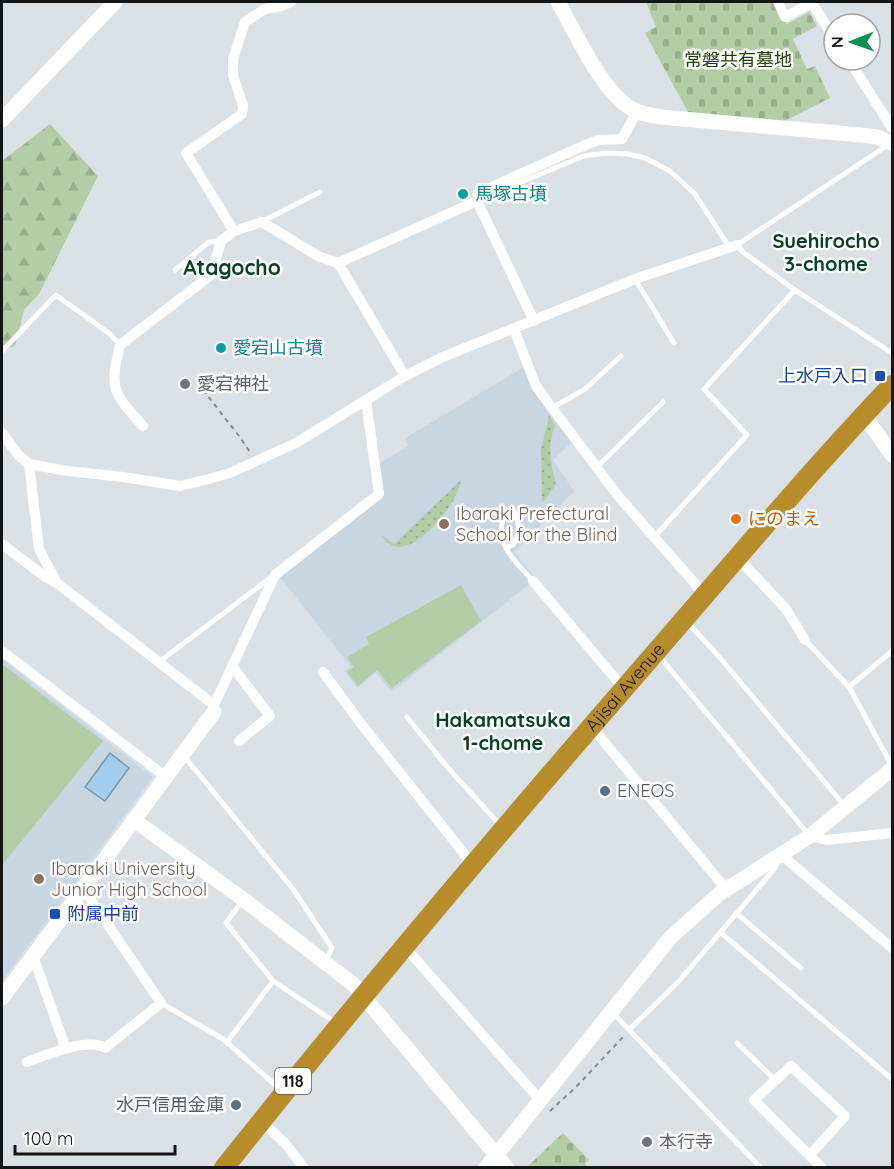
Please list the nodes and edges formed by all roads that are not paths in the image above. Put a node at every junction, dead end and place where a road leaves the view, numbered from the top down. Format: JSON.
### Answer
{"nodes":[{"id":1,"x":115,"y":2,"type":"edge"},
{"id":2,"x":291,"y":2,"type":"edge"},
{"id":3,"x":558,"y":2,"type":"edge"},
{"id":4,"x":778,"y":2,"type":"edge"},
{"id":5,"x":822,"y":19,"type":"edge"},
{"id":6,"x":856,"y":72,"type":"edge"},
{"id":7,"x":637,"y":112,"type":"junction"},
{"id":8,"x":2,"y":120,"type":"edge"},
{"id":9,"x":892,"y":139,"type":"edge"},
{"id":10,"x":320,"y":192,"type":"dead end"},
{"id":11,"x":477,"y":201,"type":"junction"},
{"id":12,"x":262,"y":222,"type":"junction"},
{"id":13,"x":234,"y":231,"type":"junction"},
{"id":14,"x":222,"y":241,"type":"junction"},
{"id":15,"x":733,"y":246,"type":"junction"},
{"id":16,"x":339,"y":263,"type":"junction"},
{"id":17,"x":175,"y":270,"type":"dead end"},
{"id":18,"x":635,"y":279,"type":"junction"},
{"id":19,"x":795,"y":290,"type":"junction"},
{"id":20,"x":534,"y":321,"type":"junction"},
{"id":21,"x":514,"y":329,"type":"junction"},
{"id":22,"x":674,"y":343,"type":"dead end"},
{"id":23,"x":120,"y":345,"type":"junction"},
{"id":24,"x":2,"y":351,"type":"edge"},
{"id":25,"x":892,"y":353,"type":"edge"},
{"id":26,"x":621,"y":356,"type":"dead end"},
{"id":27,"x":405,"y":376,"type":"junction"},
{"id":28,"x":892,"y":385,"type":"edge"},
{"id":29,"x":366,"y":401,"type":"junction"},
{"id":30,"x":663,"y":402,"type":"dead end"},
{"id":31,"x":552,"y":408,"type":"junction"},
{"id":32,"x":864,"y":415,"type":"junction"},
{"id":33,"x":143,"y":426,"type":"dead end"},
{"id":34,"x":2,"y":433,"type":"edge"},
{"id":35,"x":892,"y":455,"type":"edge"},
{"id":36,"x":29,"y":464,"type":"junction"},
{"id":37,"x":597,"y":467,"type":"junction"},
{"id":38,"x":654,"y":537,"type":"junction"},
{"id":39,"x":2,"y":544,"type":"edge"},
{"id":40,"x":506,"y":548,"type":"junction"},
{"id":41,"x":737,"y":557,"type":"junction"},
{"id":42,"x":275,"y":575,"type":"junction"},
{"id":43,"x":533,"y":581,"type":"joint"},
{"id":44,"x":57,"y":583,"type":"junction"},
{"id":45,"x":705,"y":595,"type":"junction"},
{"id":46,"x":684,"y":619,"type":"junction"},
{"id":47,"x":805,"y":640,"type":"joint"},
{"id":48,"x":2,"y":651,"type":"edge"},
{"id":49,"x":892,"y":651,"type":"edge"},
{"id":50,"x":655,"y":652,"type":"junction"},
{"id":51,"x":159,"y":662,"type":"junction"},
{"id":52,"x":232,"y":666,"type":"junction"},
{"id":53,"x":323,"y":672,"type":"dead end"},
{"id":54,"x":849,"y":687,"type":"junction"},
{"id":55,"x":624,"y":689,"type":"junction"},
{"id":56,"x":214,"y":708,"type":"junction"},
{"id":57,"x":407,"y":717,"type":"dead end"},
{"id":58,"x":591,"y":726,"type":"junction"},
{"id":59,"x":239,"y":741,"type":"dead end"},
{"id":60,"x":183,"y":754,"type":"junction"},
{"id":61,"x":892,"y":768,"type":"edge"},
{"id":62,"x":166,"y":777,"type":"junction"},
{"id":63,"x":845,"y":807,"type":"junction"},
{"id":64,"x":134,"y":820,"type":"junction"},
{"id":65,"x":504,"y":829,"type":"junction"},
{"id":66,"x":892,"y":832,"type":"edge"},
{"id":67,"x":810,"y":836,"type":"junction"},
{"id":68,"x":780,"y":854,"type":"junction"},
{"id":69,"x":473,"y":865,"type":"junction"},
{"id":70,"x":84,"y":888,"type":"junction"},
{"id":71,"x":726,"y":889,"type":"junction"},
{"id":72,"x":243,"y":899,"type":"junction"},
{"id":73,"x":736,"y":913,"type":"junction"},
{"id":74,"x":720,"y":932,"type":"junction"},
{"id":75,"x":405,"y":947,"type":"junction"},
{"id":76,"x":892,"y":948,"type":"edge"},
{"id":77,"x":33,"y":956,"type":"junction"},
{"id":78,"x":325,"y":962,"type":"junction"},
{"id":79,"x":801,"y":968,"type":"dead end"},
{"id":80,"x":273,"y":981,"type":"junction"},
{"id":81,"x":363,"y":996,"type":"junction"},
{"id":82,"x":2,"y":998,"type":"edge"},
{"id":83,"x":161,"y":1003,"type":"junction"},
{"id":84,"x":611,"y":1010,"type":"junction"},
{"id":85,"x":339,"y":1025,"type":"junction"},
{"id":86,"x":630,"y":1029,"type":"junction"},
{"id":87,"x":227,"y":1042,"type":"junction"},
{"id":88,"x":737,"y":1043,"type":"dead end"},
{"id":89,"x":66,"y":1049,"type":"junction"},
{"id":90,"x":27,"y":1062,"type":"dead end"},
{"id":91,"x":892,"y":1079,"type":"edge"},
{"id":92,"x":775,"y":1080,"type":"junction"},
{"id":93,"x":284,"y":1093,"type":"junction"},
{"id":94,"x":545,"y":1105,"type":"junction"},
{"id":95,"x":261,"y":1121,"type":"junction"},
{"id":96,"x":497,"y":1154,"type":"junction"},
{"id":97,"x":810,"y":1155,"type":"junction"},
{"id":98,"x":224,"y":1167,"type":"edge"},
{"id":99,"x":304,"y":1167,"type":"edge"},
{"id":100,"x":486,"y":1167,"type":"edge"},
{"id":101,"x":507,"y":1167,"type":"edge"},
{"id":102,"x":761,"y":1167,"type":"edge"},
{"id":103,"x":822,"y":1167,"type":"edge"}],
"edges":[{"from":1,"to":8,"type":"street"},
{"from":2,"to":13,"type":"street"},
{"from":3,"to":7,"type":"street"},
{"from":4,"to":5,"type":"street"},
{"from":6,"to":9,"type":"street"},
{"from":7,"to":9,"type":"street"},
{"from":7,"to":11,"type":"street"},
{"from":9,"to":15,"type":"lane"},
{"from":10,"to":12,"type":"lane"},
{"from":11,"to":15,"type":"lane"},
{"from":11,"to":16,"type":"street"},
{"from":11,"to":20,"type":"street"},
{"from":12,"to":13,"type":"street"},
{"from":12,"to":16,"type":"street"},
{"from":13,"to":14,"type":"street"},
{"from":14,"to":17,"type":"lane"},
{"from":14,"to":23,"type":"street"},
{"from":15,"to":18,"type":"street"},
{"from":15,"to":19,"type":"lane"},
{"from":16,"to":27,"type":"street"},
{"from":18,"to":20,"type":"street"},
{"from":18,"to":22,"type":"lane"},
{"from":19,"to":25,"type":"lane"},
{"from":19,"to":38,"type":"lane"},
{"from":20,"to":21,"type":"street"},
{"from":21,"to":27,"type":"street"},
{"from":21,"to":31,"type":"street"},
{"from":23,"to":24,"type":"lane"},
{"from":23,"to":33,"type":"street"},
{"from":26,"to":31,"type":"lane"},
{"from":27,"to":29,"type":"street"},
{"from":28,"to":32,"type":"highway","name":"Ajisai Avenue","number":"118"},
{"from":29,"to":36,"type":"street"},
{"from":29,"to":42,"type":"street"},
{"from":30,"to":37,"type":"lane"},
{"from":31,"to":37,"type":"street"},
{"from":32,"to":35,"type":"street"},
{"from":32,"to":41,"type":"highway","name":"Ajisai Avenue","number":"118"},
{"from":34,"to":36,"type":"street"},
{"from":36,"to":44,"type":"street"},
{"from":37,"to":38,"type":"street"},
{"from":38,"to":45,"type":"street"},
{"from":39,"to":44,"type":"street"},
{"from":40,"to":40,"type":"lane"},
{"from":40,"to":43,"type":"lane"},
{"from":41,"to":45,"type":"highway","name":"Ajisai Avenue","number":"118"},
{"from":41,"to":47,"type":"street"},
{"from":42,"to":51,"type":"lane"},
{"from":42,"to":52,"type":"street"},
{"from":43,"to":55,"type":"street"},
{"from":44,"to":51,"type":"street"},
{"from":45,"to":46,"type":"highway","name":"Ajisai Avenue","number":"118"},
{"from":46,"to":50,"type":"highway","name":"Ajisai Avenue","number":"118"},
{"from":46,"to":63,"type":"lane"},
{"from":47,"to":54,"type":"lane"},
{"from":48,"to":62,"type":"street"},
{"from":49,"to":54,"type":"lane"},
{"from":50,"to":55,"type":"highway","name":"Ajisai Avenue","number":"118"},
{"from":50,"to":67,"type":"lane"},
{"from":51,"to":56,"type":"street"},
{"from":52,"to":56,"type":"street"},
{"from":52,"to":59,"type":"street"},
{"from":53,"to":69,"type":"street"},
{"from":54,"to":61,"type":"lane"},
{"from":55,"to":58,"type":"highway","name":"Ajisai Avenue","number":"118"},
{"from":56,"to":60,"type":"street"},
{"from":57,"to":65,"type":"lane"},
{"from":58,"to":65,"type":"highway","name":"Ajisai Avenue","number":"118"},
{"from":58,"to":71,"type":"street"},
{"from":60,"to":62,"type":"street"},
{"from":60,"to":78,"type":"lane"},
{"from":61,"to":63,"type":"street"},
{"from":62,"to":64,"type":"street"},
{"from":63,"to":67,"type":"street"},
{"from":64,"to":70,"type":"street"},
{"from":64,"to":72,"type":"street"},
{"from":65,"to":69,"type":"highway","name":"Ajisai Avenue","number":"118"},
{"from":66,"to":67,"type":"street"},
{"from":67,"to":68,"type":"street"},
{"from":68,"to":71,"type":"street"},
{"from":68,"to":73,"type":"lane"},
{"from":68,"to":76,"type":"street"},
{"from":69,"to":75,"type":"highway","name":"Ajisai Avenue","number":"118"},
{"from":70,"to":77,"type":"street"},
{"from":70,"to":83,"type":"street"},
{"from":71,"to":84,"type":"street"},
{"from":72,"to":78,"type":"street"},
{"from":72,"to":80,"type":"lane"},
{"from":73,"to":74,"type":"lane"},
{"from":73,"to":79,"type":"lane"},
{"from":74,"to":86,"type":"lane"},
{"from":74,"to":91,"type":"lane"},
{"from":75,"to":81,"type":"highway","name":"Ajisai Avenue","number":"118"},
{"from":75,"to":94,"type":"street"},
{"from":77,"to":82,"type":"street"},
{"from":77,"to":89,"type":"street"},
{"from":78,"to":81,"type":"street"},
{"from":80,"to":85,"type":"lane"},
{"from":80,"to":87,"type":"lane"},
{"from":81,"to":85,"type":"highway","number":"118"},
{"from":81,"to":96,"type":"street"},
{"from":83,"to":87,"type":"lane"},
{"from":83,"to":89,"type":"street"},
{"from":84,"to":86,"type":"lane"},
{"from":84,"to":94,"type":"street"},
{"from":85,"to":93,"type":"highway","number":"118"},
{"from":86,"to":102,"type":"lane"},
{"from":87,"to":93,"type":"lane"},
{"from":88,"to":92,"type":"lane"},
{"from":89,"to":90,"type":"street"},
{"from":92,"to":97,"type":"street"},
{"from":92,"to":97,"type":"street"},
{"from":93,"to":95,"type":"highway","number":"118"},
{"from":94,"to":96,"type":"street"},
{"from":95,"to":98,"type":"highway","number":"118"},
{"from":95,"to":99,"type":"street"},
{"from":96,"to":100,"type":"street"},
{"from":96,"to":101,"type":"street"},
{"from":97,"to":103,"type":"street"}]}
